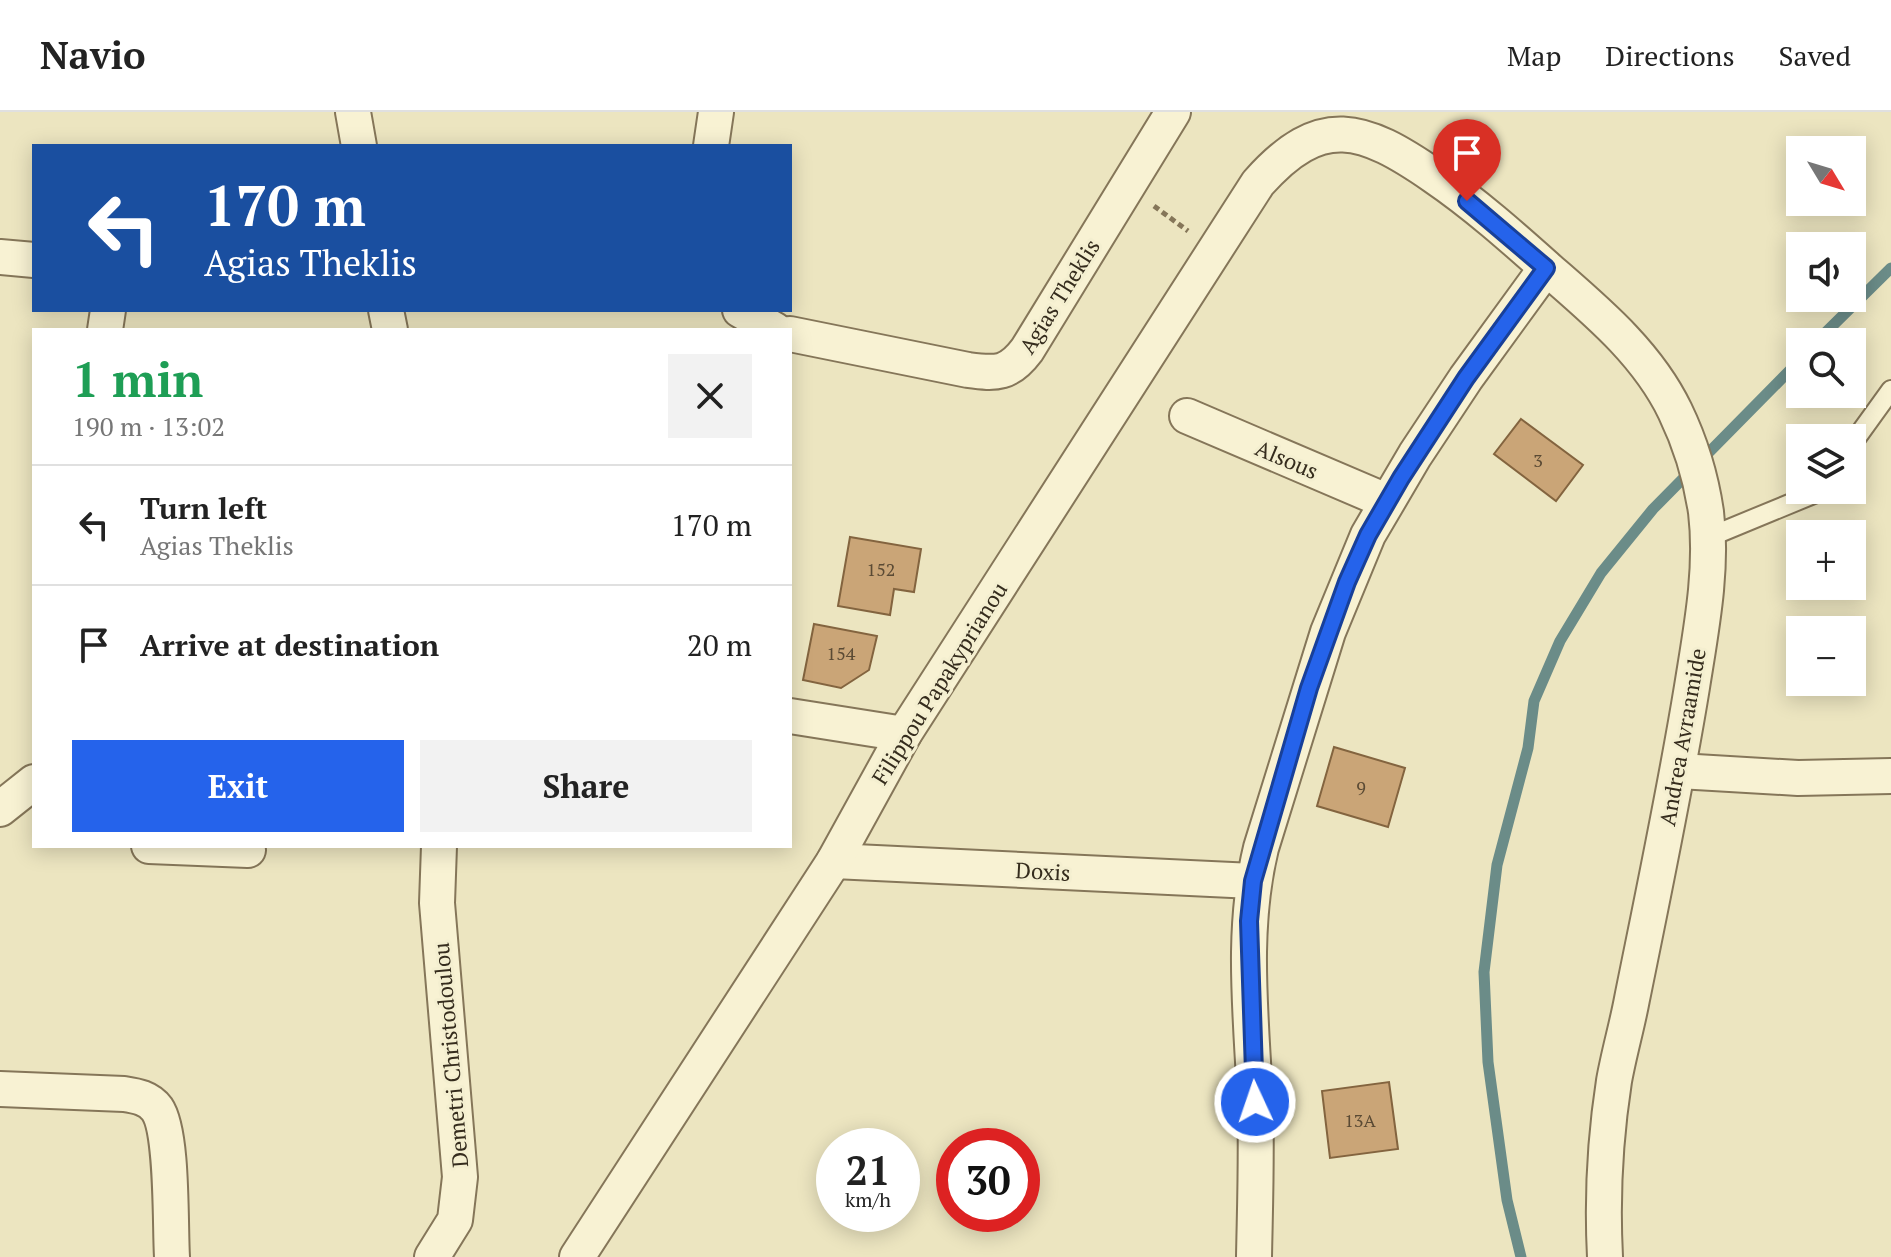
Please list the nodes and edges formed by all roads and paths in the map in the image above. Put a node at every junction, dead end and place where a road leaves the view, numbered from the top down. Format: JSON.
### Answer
{"nodes":[{"id":1,"x":353,"y":112,"type":"edge"},
{"id":2,"x":716,"y":112,"type":"edge"},
{"id":3,"x":1173,"y":112,"type":"edge"},
{"id":4,"x":359,"y":144,"type":"edge"},
{"id":5,"x":711,"y":144,"type":"edge"},
{"id":6,"x":1127,"y":186,"type":"junction"},
{"id":7,"x":1215,"y":251,"type":"junction"},
{"id":8,"x":0,"y":257,"type":"edge"},
{"id":9,"x":32,"y":260,"type":"edge"},
{"id":10,"x":1546,"y":268,"type":"junction"},
{"id":11,"x":744,"y":312,"type":"edge"},
{"id":12,"x":772,"y":328,"type":"edge"},
{"id":13,"x":792,"y":334,"type":"edge"},
{"id":14,"x":1891,"y":390,"type":"edge"},
{"id":15,"x":1187,"y":416,"type":"dead end"},
{"id":16,"x":1866,"y":425,"type":"edge"},
{"id":17,"x":1386,"y":501,"type":"junction"},
{"id":18,"x":1786,"y":504,"type":"edge"},
{"id":19,"x":1707,"y":538,"type":"junction"},
{"id":20,"x":792,"y":716,"type":"edge"},
{"id":21,"x":904,"y":734,"type":"junction"},
{"id":22,"x":1679,"y":771,"type":"junction"},
{"id":23,"x":1891,"y":776,"type":"edge"},
{"id":24,"x":32,"y":784,"type":"edge"},
{"id":25,"x":0,"y":809,"type":"edge"},
{"id":26,"x":198,"y":848,"type":"edge"},
{"id":27,"x":439,"y":848,"type":"edge"},
{"id":28,"x":248,"y":850,"type":"dead end"},
{"id":29,"x":834,"y":861,"type":"junction"},
{"id":30,"x":1253,"y":881,"type":"junction"},
{"id":31,"x":0,"y":1089,"type":"edge"},
{"id":32,"x":172,"y":1257,"type":"edge"},
{"id":33,"x":432,"y":1257,"type":"edge"},
{"id":34,"x":577,"y":1257,"type":"edge"},
{"id":35,"x":1254,"y":1257,"type":"edge"},
{"id":36,"x":1605,"y":1257,"type":"edge"}],
"edges":[{"from":1,"to":4,"type":"street"},
{"from":2,"to":5,"type":"street"},
{"from":3,"to":6,"type":"street","name":"Agias Theklis"},
{"from":6,"to":7,"type":"path"},
{"from":6,"to":13,"type":"street","name":"Agias Theklis"},
{"from":7,"to":10,"type":"street","name":"Filippou Papakyprianou"},
{"from":7,"to":21,"type":"street","name":"Filippou Papakyprianou"},
{"from":8,"to":9,"type":"street"},
{"from":10,"to":17,"type":"street"},
{"from":10,"to":19,"type":"street","name":"Andrea Avraamide"},
{"from":11,"to":12,"type":"street"},
{"from":14,"to":16,"type":"lane"},
{"from":15,"to":17,"type":"street","name":"Alsous"},
{"from":17,"to":30,"type":"street"},
{"from":18,"to":19,"type":"lane"},
{"from":19,"to":22,"type":"street","name":"Andrea Avraamide"},
{"from":20,"to":21,"type":"street"},
{"from":21,"to":29,"type":"street","name":"Filippou Papakyprianou"},
{"from":22,"to":23,"type":"street"},
{"from":22,"to":36,"type":"street","name":"Andrea Avraamide"},
{"from":24,"to":25,"type":"street"},
{"from":26,"to":28,"type":"street"},
{"from":27,"to":33,"type":"street","name":"Demetri Christodoulou"},
{"from":29,"to":30,"type":"street","name":"Doxis"},
{"from":29,"to":34,"type":"street","name":"Filippou Papakyprianou"},
{"from":30,"to":35,"type":"street"},
{"from":31,"to":32,"type":"street"}]}
